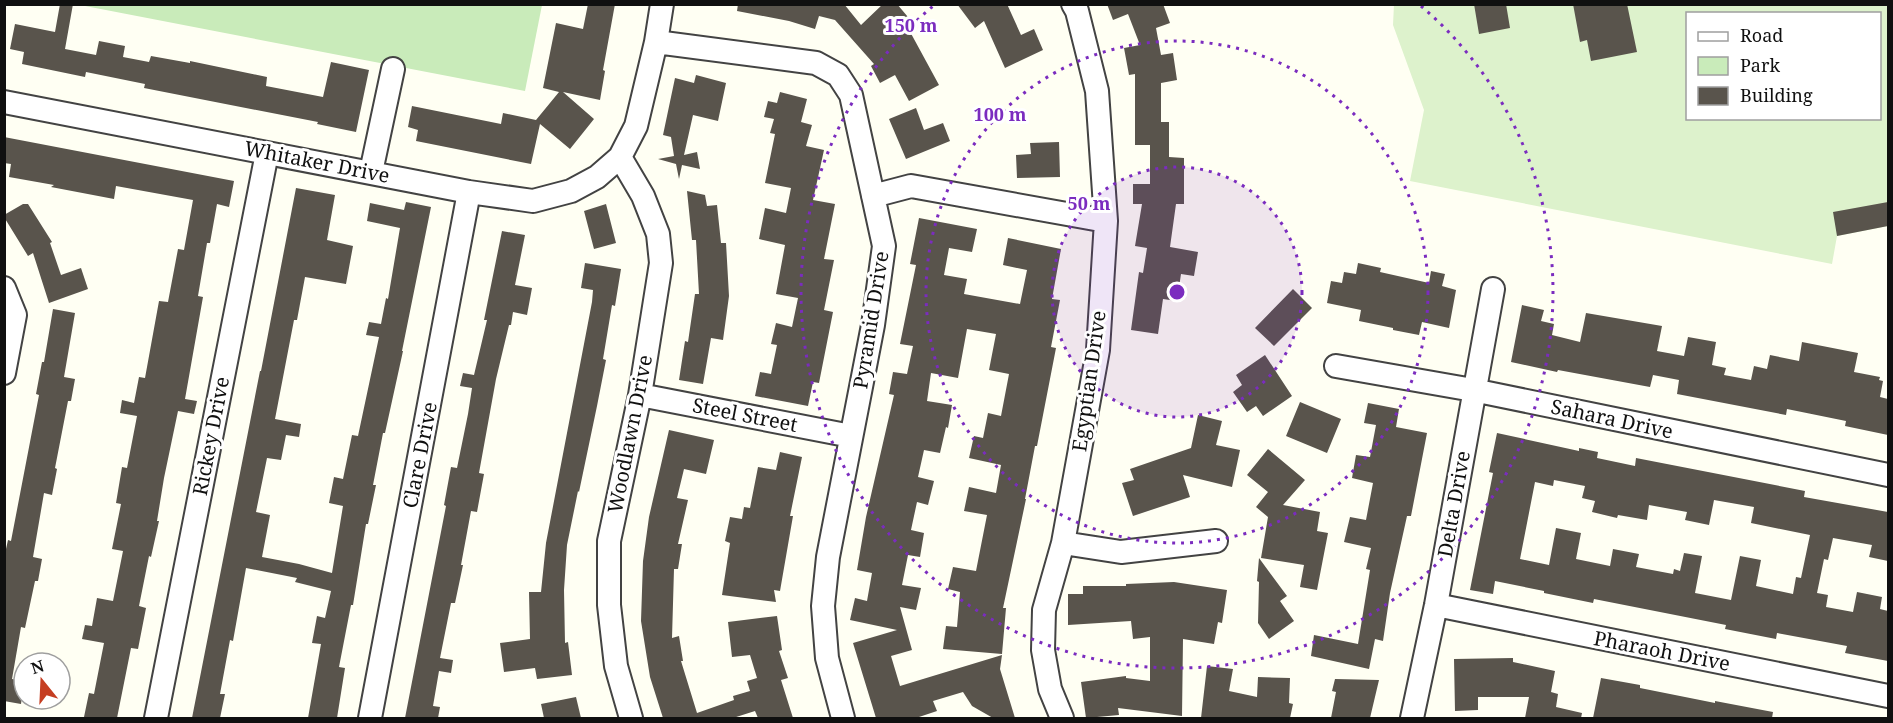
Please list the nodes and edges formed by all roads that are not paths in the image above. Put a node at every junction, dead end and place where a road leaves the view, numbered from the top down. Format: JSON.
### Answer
{"nodes":[{"id":1,"x":662,"y":4,"type":"edge"},
{"id":2,"x":1073,"y":4,"type":"edge"},
{"id":3,"x":656,"y":42,"type":"junction"},
{"id":4,"x":393,"y":69,"type":"dead end"},
{"id":5,"x":4,"y":102,"type":"edge"},
{"id":6,"x":267,"y":153,"type":"junction"},
{"id":7,"x":620,"y":157,"type":"junction"},
{"id":8,"x":371,"y":172,"type":"junction"},
{"id":9,"x":470,"y":192,"type":"junction"},
{"id":10,"x":873,"y":196,"type":"junction"},
{"id":11,"x":1106,"y":221,"type":"junction"},
{"id":12,"x":4,"y":288,"type":"edge"},
{"id":13,"x":1493,"y":289,"type":"dead end"},
{"id":14,"x":1336,"y":366,"type":"dead end"},
{"id":15,"x":4,"y":373,"type":"edge"},
{"id":16,"x":1473,"y":390,"type":"junction"},
{"id":17,"x":640,"y":395,"type":"junction"},
{"id":18,"x":851,"y":436,"type":"junction"},
{"id":19,"x":1888,"y":475,"type":"edge"},
{"id":20,"x":1216,"y":541,"type":"dead end"},
{"id":21,"x":1063,"y":543,"type":"junction"},
{"id":22,"x":1436,"y":605,"type":"junction"},
{"id":23,"x":1888,"y":696,"type":"edge"},
{"id":24,"x":156,"y":718,"type":"edge"},
{"id":25,"x":370,"y":718,"type":"edge"},
{"id":26,"x":631,"y":718,"type":"edge"},
{"id":27,"x":843,"y":718,"type":"edge"},
{"id":28,"x":1062,"y":718,"type":"edge"},
{"id":29,"x":1412,"y":718,"type":"edge"}],
"edges":[{"from":1,"to":3,"type":"street"},
{"from":2,"to":11,"type":"street","name":"Egyptian Drive"},
{"from":3,"to":7,"type":"street"},
{"from":3,"to":10,"type":"street","name":"Pyramid Drive"},
{"from":4,"to":8,"type":"street"},
{"from":5,"to":6,"type":"street","name":"Whitaker Drive"},
{"from":6,"to":8,"type":"street","name":"Whitaker Drive"},
{"from":6,"to":24,"type":"street","name":"Rickey Drive"},
{"from":7,"to":9,"type":"street","name":"Whitaker Drive"},
{"from":7,"to":17,"type":"street","name":"Woodlawn Drive"},
{"from":8,"to":9,"type":"street","name":"Whitaker Drive"},
{"from":9,"to":25,"type":"street","name":"Clare Drive"},
{"from":10,"to":11,"type":"street"},
{"from":10,"to":18,"type":"street","name":"Pyramid Drive"},
{"from":11,"to":21,"type":"street","name":"Egyptian Drive"},
{"from":12,"to":15,"type":"street"},
{"from":13,"to":16,"type":"street","name":"Delta Drive"},
{"from":14,"to":16,"type":"street","name":"Sahara Drive"},
{"from":16,"to":19,"type":"street","name":"Sahara Drive"},
{"from":16,"to":22,"type":"street","name":"Delta Drive"},
{"from":17,"to":18,"type":"street","name":"Steel Street"},
{"from":17,"to":26,"type":"street","name":"Woodlawn Drive"},
{"from":18,"to":27,"type":"street","name":"Pyramid Drive"},
{"from":20,"to":21,"type":"street"},
{"from":21,"to":28,"type":"street","name":"Egyptian Drive"},
{"from":22,"to":23,"type":"street","name":"Pharaoh Drive"},
{"from":22,"to":29,"type":"street","name":"Delta Drive"}]}
